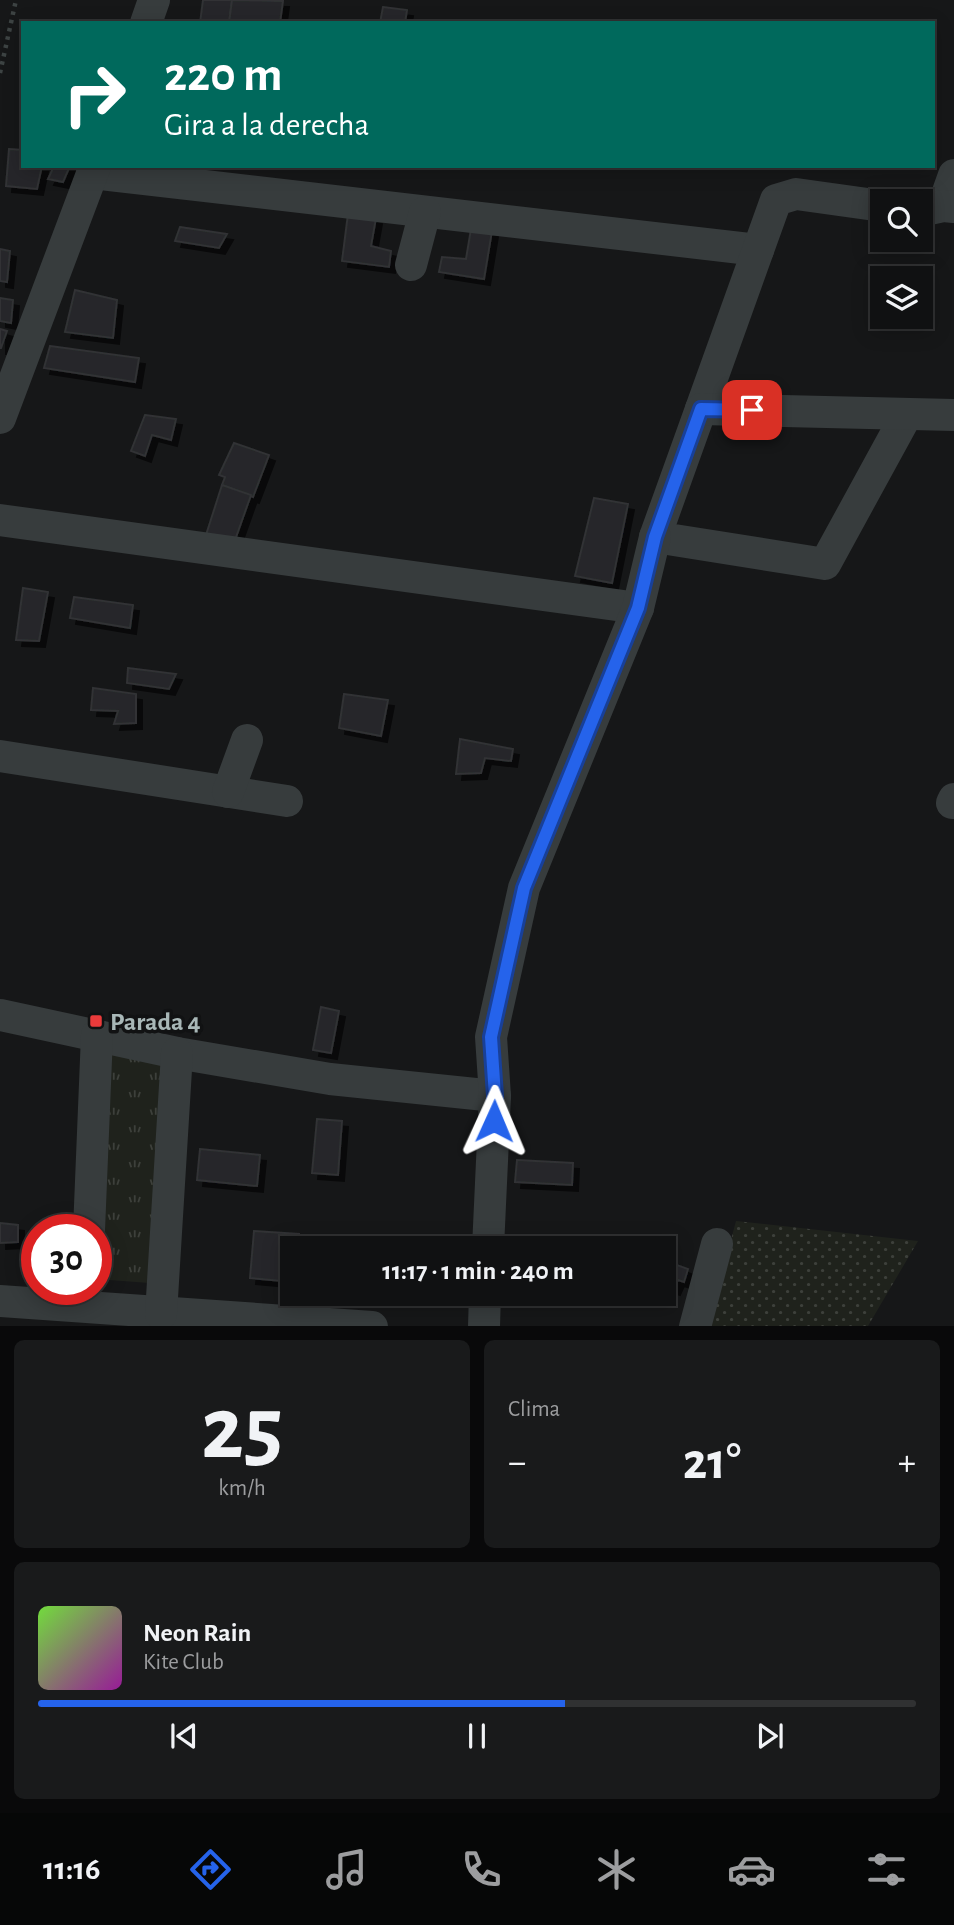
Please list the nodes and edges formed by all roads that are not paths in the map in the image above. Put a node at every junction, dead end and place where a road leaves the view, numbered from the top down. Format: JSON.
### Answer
{"nodes":[{"id":1,"x":154,"y":0,"type":"edge"},
{"id":2,"x":147,"y":21,"type":"edge"},
{"id":3,"x":94,"y":170,"type":"edge"},
{"id":4,"x":954,"y":175,"type":"edge"},
{"id":5,"x":870,"y":204,"type":"edge"},
{"id":6,"x":939,"y":208,"type":"edge"},
{"id":7,"x":425,"y":212,"type":"junction"},
{"id":8,"x":758,"y":250,"type":"junction"},
{"id":9,"x":411,"y":265,"type":"dead end"},
{"id":10,"x":701,"y":409,"type":"junction"},
{"id":11,"x":907,"y":414,"type":"junction"},
{"id":12,"x":954,"y":415,"type":"edge"},
{"id":13,"x":0,"y":418,"type":"edge"},
{"id":14,"x":0,"y":520,"type":"edge"},
{"id":15,"x":655,"y":537,"type":"junction"},
{"id":16,"x":638,"y":608,"type":"junction"},
{"id":17,"x":247,"y":740,"type":"dead end"},
{"id":18,"x":0,"y":756,"type":"edge"},
{"id":19,"x":228,"y":792,"type":"junction"},
{"id":20,"x":288,"y":801,"type":"dead end"},
{"id":21,"x":0,"y":996,"type":"edge"},
{"id":22,"x":0,"y":1015,"type":"edge"},
{"id":23,"x":97,"y":1035,"type":"junction"},
{"id":24,"x":177,"y":1053,"type":"junction"},
{"id":25,"x":327,"y":1066,"type":"dead end"},
{"id":26,"x":495,"y":1096,"type":"junction"},
{"id":27,"x":90,"y":1214,"type":"edge"},
{"id":28,"x":489,"y":1236,"type":"edge"},
{"id":29,"x":717,"y":1244,"type":"dead end"},
{"id":30,"x":21,"y":1300,"type":"edge"},
{"id":31,"x":0,"y":1301,"type":"edge"},
{"id":32,"x":112,"y":1304,"type":"edge"},
{"id":33,"x":485,"y":1306,"type":"edge"},
{"id":34,"x":161,"y":1314,"type":"junction"},
{"id":35,"x":372,"y":1326,"type":"edge"},
{"id":36,"x":484,"y":1326,"type":"edge"},
{"id":37,"x":695,"y":1326,"type":"edge"}],
"edges":[{"from":1,"to":2,"type":"street"},
{"from":3,"to":7,"type":"street"},
{"from":3,"to":13,"type":"street"},
{"from":4,"to":6,"type":"street"},
{"from":5,"to":8,"type":"street"},
{"from":7,"to":8,"type":"street"},
{"from":7,"to":9,"type":"street"},
{"from":8,"to":10,"type":"street"},
{"from":10,"to":11,"type":"street"},
{"from":10,"to":15,"type":"street"},
{"from":11,"to":12,"type":"street"},
{"from":11,"to":15,"type":"street"},
{"from":14,"to":16,"type":"street"},
{"from":15,"to":16,"type":"street"},
{"from":16,"to":26,"type":"street"},
{"from":17,"to":19,"type":"street"},
{"from":18,"to":19,"type":"street"},
{"from":19,"to":20,"type":"street"},
{"from":21,"to":25,"type":"street"},
{"from":22,"to":23,"type":"street"},
{"from":23,"to":24,"type":"street"},
{"from":23,"to":27,"type":"street"},
{"from":24,"to":26,"type":"street"},
{"from":24,"to":34,"type":"street"},
{"from":26,"to":28,"type":"street"},
{"from":29,"to":37,"type":"street"},
{"from":30,"to":31,"type":"street"},
{"from":32,"to":34,"type":"street"},
{"from":33,"to":36,"type":"street"},
{"from":34,"to":35,"type":"street"}]}
